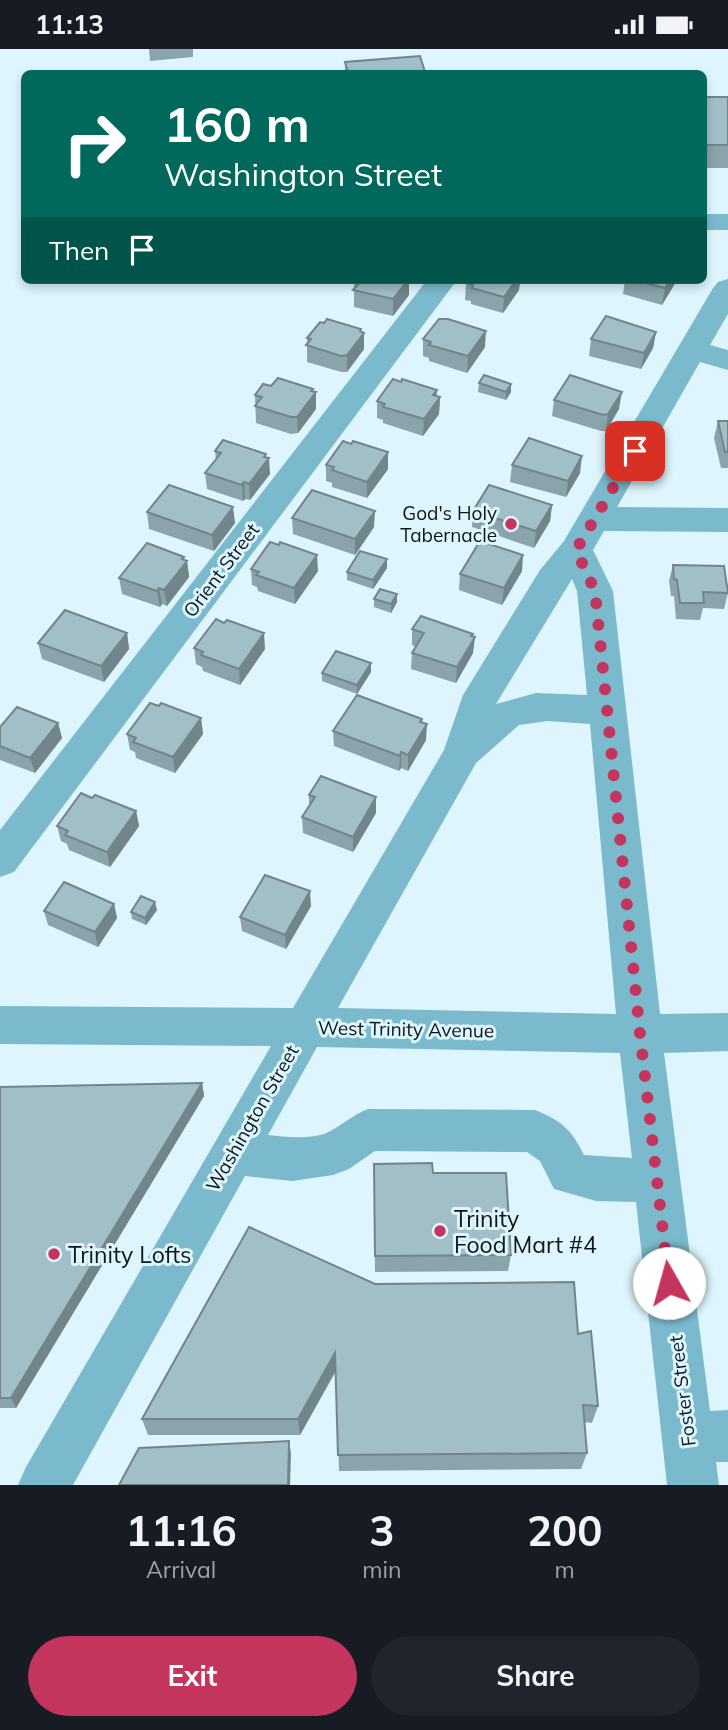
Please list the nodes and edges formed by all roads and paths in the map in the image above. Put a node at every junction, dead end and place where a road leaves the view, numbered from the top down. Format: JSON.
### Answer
{"nodes":[{"id":1,"x":707,"y":222,"type":"edge"},
{"id":2,"x":728,"y":222,"type":"edge"},
{"id":3,"x":439,"y":284,"type":"edge"},
{"id":4,"x":728,"y":288,"type":"edge"},
{"id":5,"x":693,"y":350,"type":"junction"},
{"id":6,"x":728,"y":360,"type":"edge"},
{"id":7,"x":728,"y":520,"type":"edge"},
{"id":8,"x":585,"y":535,"type":"junction"},
{"id":9,"x":606,"y":711,"type":"junction"},
{"id":10,"x":462,"y":752,"type":"junction"},
{"id":11,"x":0,"y":860,"type":"edge"},
{"id":12,"x":0,"y":1025,"type":"edge"},
{"id":13,"x":304,"y":1027,"type":"junction"},
{"id":14,"x":728,"y":1032,"type":"edge"},
{"id":15,"x":640,"y":1034,"type":"junction"},
{"id":16,"x":232,"y":1153,"type":"junction"},
{"id":17,"x":657,"y":1181,"type":"junction"},
{"id":18,"x":703,"y":1453,"type":"edge"},
{"id":19,"x":44,"y":1485,"type":"edge"}],
"edges":[{"from":1,"to":2,"type":"street"},
{"from":3,"to":11,"type":"street","name":"Orient Street"},
{"from":4,"to":5,"type":"street","name":"Washington Street"},
{"from":5,"to":6,"type":"street"},
{"from":5,"to":8,"type":"street","name":"Washington Street"},
{"from":7,"to":8,"type":"street"},
{"from":8,"to":9,"type":"street","name":"Foster Street"},
{"from":8,"to":10,"type":"street","name":"Washington Street"},
{"from":9,"to":10,"type":"street","name":"Washington Street"},
{"from":9,"to":15,"type":"street","name":"Foster Street"},
{"from":10,"to":13,"type":"street","name":"Washington Street"},
{"from":12,"to":13,"type":"street","name":"West Trinity Avenue"},
{"from":13,"to":15,"type":"street","name":"West Trinity Avenue"},
{"from":13,"to":16,"type":"street","name":"Washington Street"},
{"from":14,"to":15,"type":"street","name":"West Trinity Avenue"},
{"from":15,"to":17,"type":"street","name":"Foster Street"},
{"from":16,"to":17,"type":"street"},
{"from":16,"to":19,"type":"street","name":"Washington Street"},
{"from":17,"to":18,"type":"street","name":"Foster Street"}]}
